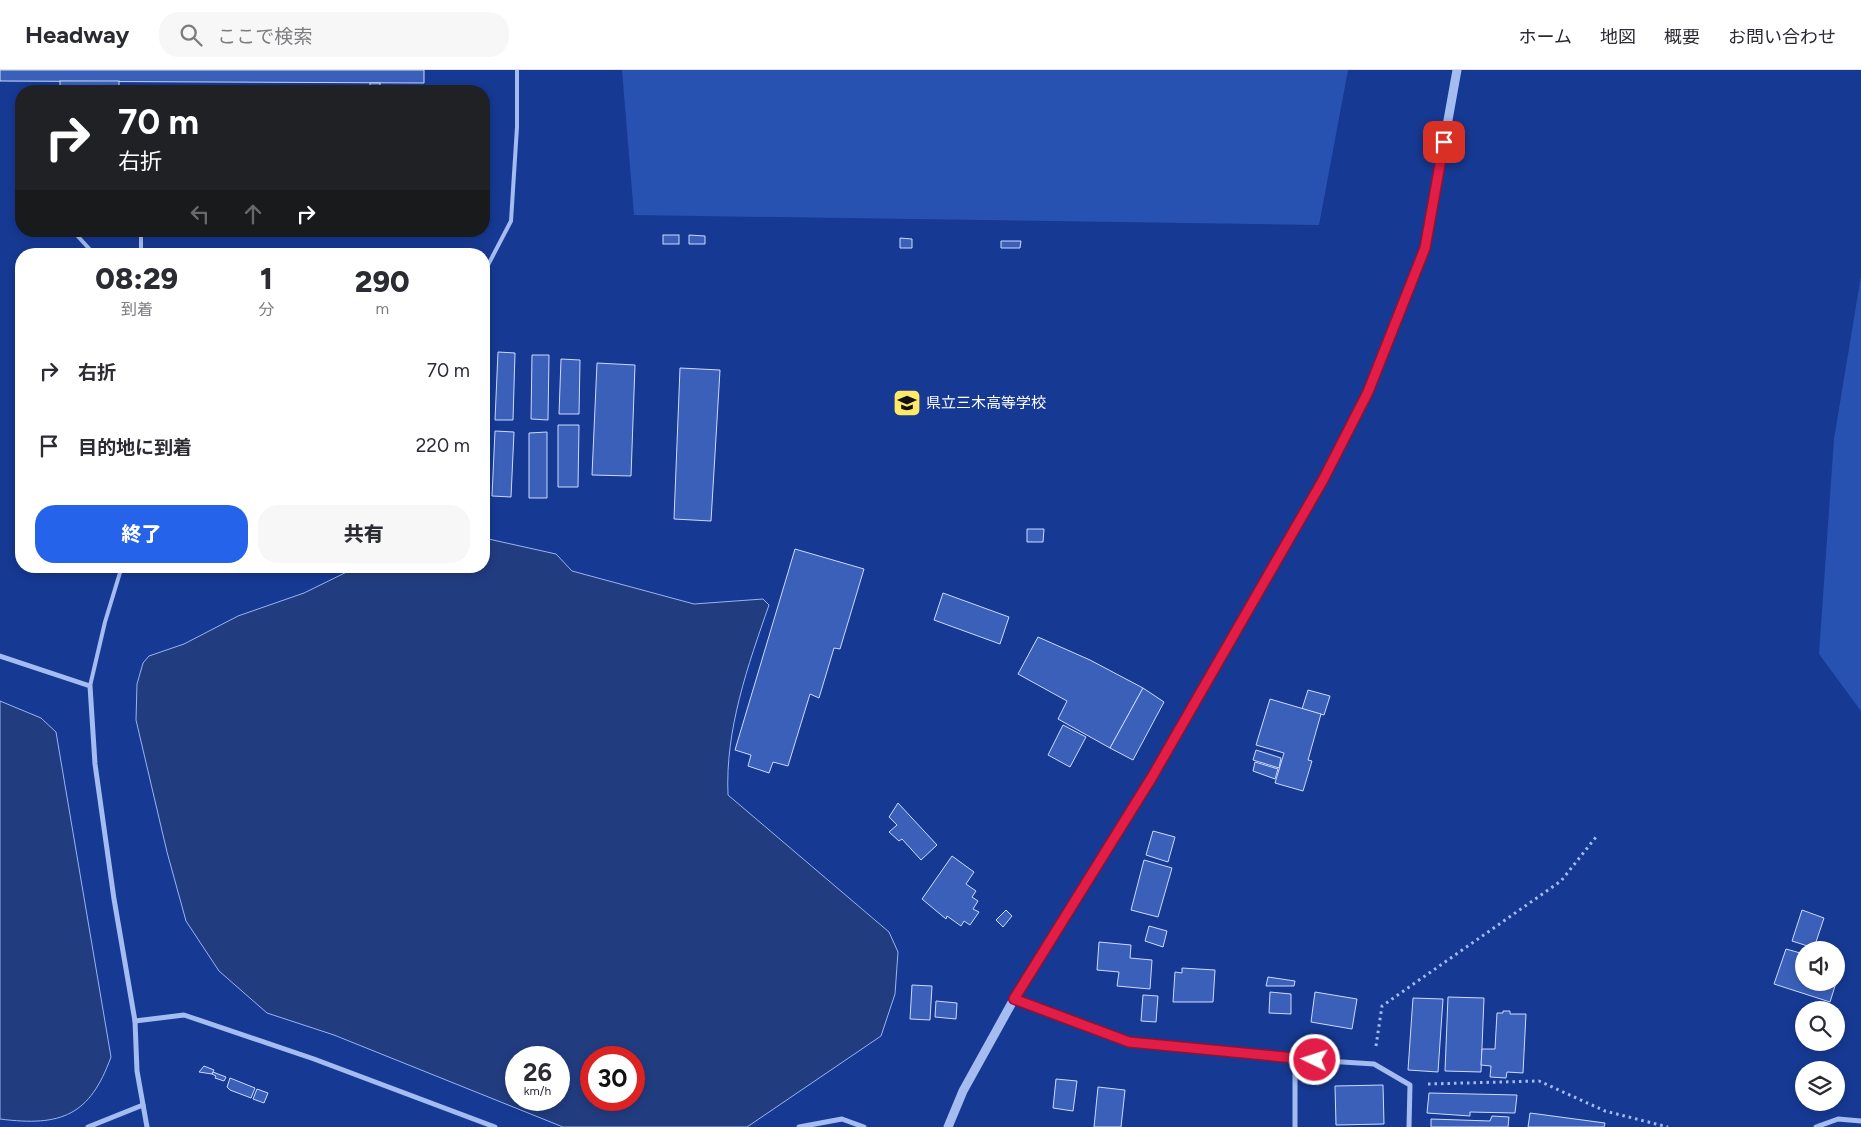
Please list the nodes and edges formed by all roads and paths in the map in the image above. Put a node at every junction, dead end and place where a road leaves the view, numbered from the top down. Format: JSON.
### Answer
{"nodes":[{"id":1,"x":517,"y":70,"type":"edge"},
{"id":2,"x":1457,"y":70,"type":"edge"},
{"id":3,"x":78,"y":237,"type":"edge"},
{"id":4,"x":89,"y":248,"type":"edge"},
{"id":5,"x":490,"y":259,"type":"edge"},
{"id":6,"x":120,"y":573,"type":"edge"},
{"id":7,"x":0,"y":656,"type":"edge"},
{"id":8,"x":90,"y":686,"type":"junction"},
{"id":9,"x":1596,"y":837,"type":"dead end"},
{"id":10,"x":1014,"y":999,"type":"junction"},
{"id":11,"x":135,"y":1021,"type":"junction"},
{"id":12,"x":1295,"y":1059,"type":"junction"},
{"id":13,"x":1374,"y":1064,"type":"junction"},
{"id":14,"x":1410,"y":1085,"type":"junction"},
{"id":15,"x":143,"y":1105,"type":"junction"},
{"id":16,"x":1861,"y":1121,"type":"edge"},
{"id":17,"x":88,"y":1127,"type":"edge"},
{"id":18,"x":147,"y":1127,"type":"edge"},
{"id":19,"x":495,"y":1127,"type":"edge"},
{"id":20,"x":800,"y":1127,"type":"edge"},
{"id":21,"x":864,"y":1127,"type":"edge"},
{"id":22,"x":948,"y":1127,"type":"edge"},
{"id":23,"x":1295,"y":1127,"type":"edge"},
{"id":24,"x":1409,"y":1127,"type":"edge"},
{"id":25,"x":1668,"y":1127,"type":"edge"},
{"id":26,"x":1816,"y":1127,"type":"edge"}],
"edges":[{"from":1,"to":5,"type":"lane"},
{"from":2,"to":10,"type":"street"},
{"from":3,"to":4,"type":"lane"},
{"from":6,"to":8,"type":"lane"},
{"from":7,"to":8,"type":"street"},
{"from":8,"to":11,"type":"street"},
{"from":9,"to":13,"type":"path"},
{"from":10,"to":12,"type":"street"},
{"from":10,"to":22,"type":"street"},
{"from":11,"to":15,"type":"street"},
{"from":11,"to":19,"type":"street"},
{"from":12,"to":13,"type":"street"},
{"from":12,"to":23,"type":"street"},
{"from":13,"to":14,"type":"street"},
{"from":14,"to":24,"type":"street"},
{"from":14,"to":25,"type":"path"},
{"from":15,"to":17,"type":"street"},
{"from":15,"to":18,"type":"street"},
{"from":16,"to":26,"type":"street"},
{"from":20,"to":21,"type":"street"}]}
